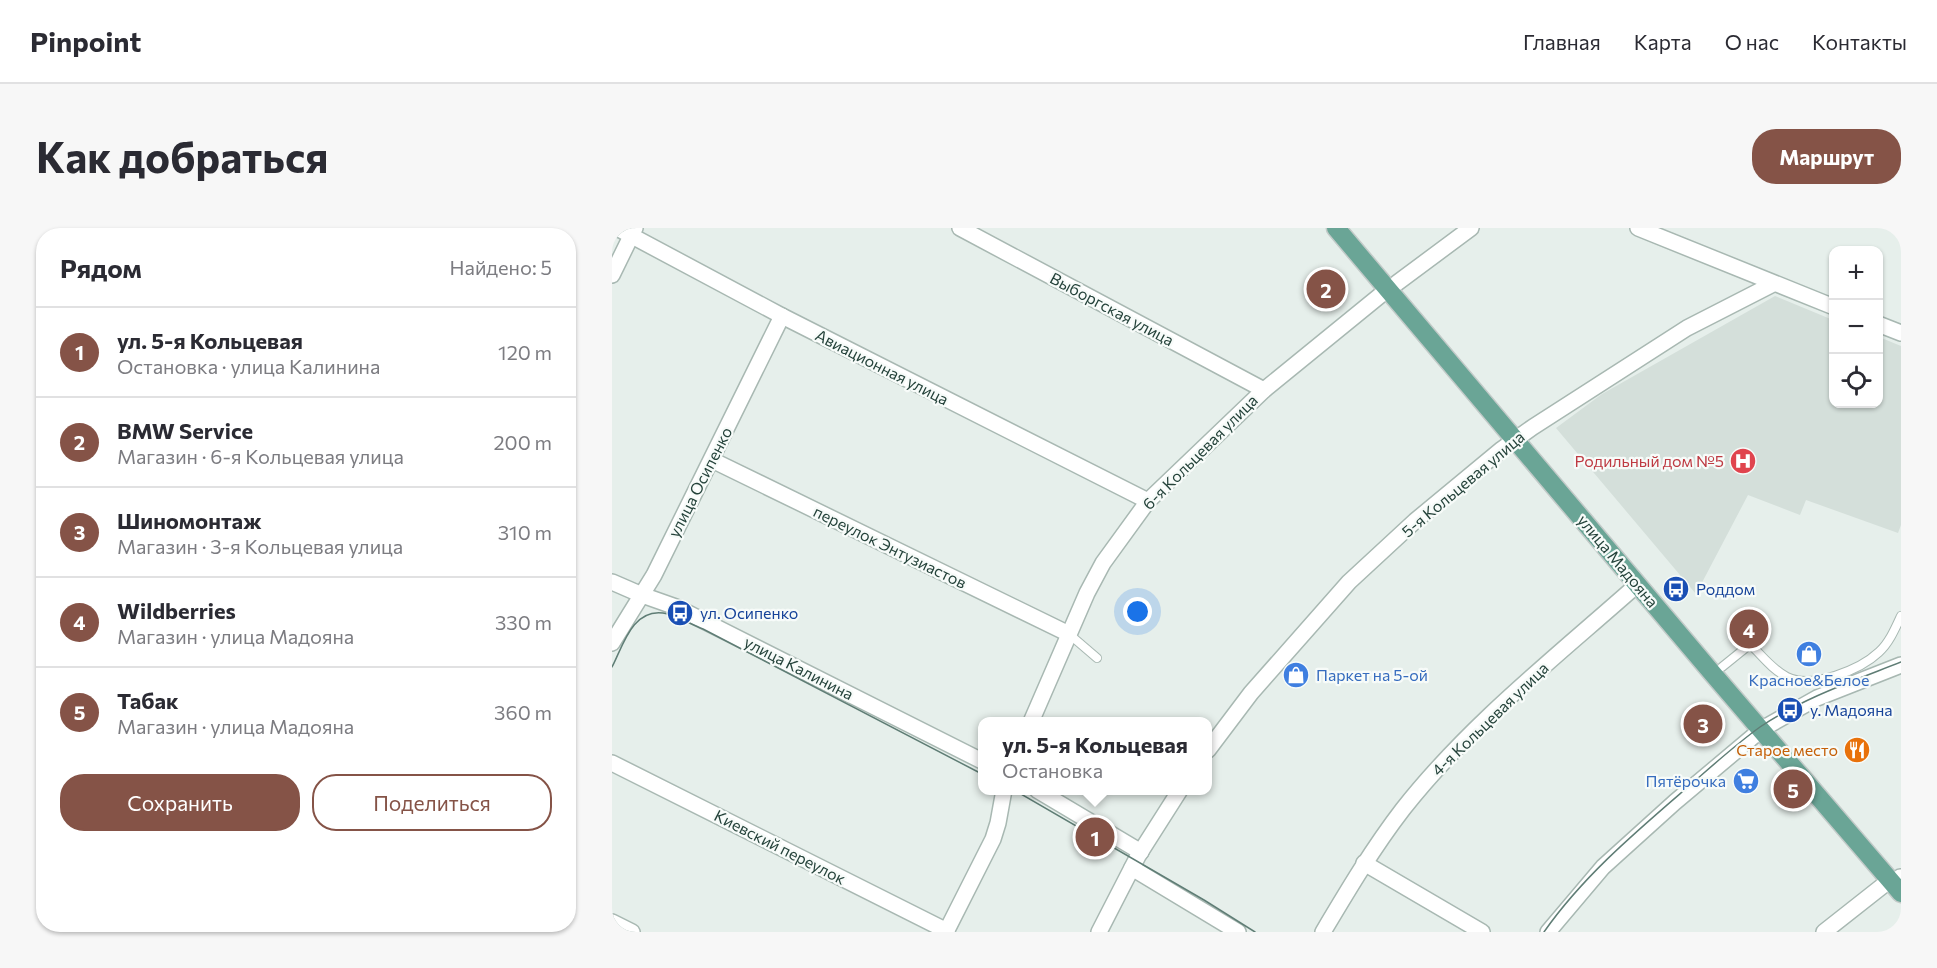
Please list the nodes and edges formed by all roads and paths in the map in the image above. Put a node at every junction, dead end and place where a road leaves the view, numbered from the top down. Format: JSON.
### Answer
{"nodes":[{"id":1,"x":617,"y":228,"type":"edge"},
{"id":2,"x":960,"y":228,"type":"edge"},
{"id":3,"x":1336,"y":228,"type":"edge"},
{"id":4,"x":1349,"y":228,"type":"edge"},
{"id":5,"x":1471,"y":228,"type":"edge"},
{"id":6,"x":1638,"y":228,"type":"edge"},
{"id":7,"x":633,"y":232,"type":"edge"},
{"id":8,"x":612,"y":275,"type":"edge"},
{"id":9,"x":1773,"y":284,"type":"junction"},
{"id":10,"x":1392,"y":286,"type":"junction"},
{"id":11,"x":1829,"y":305,"type":"edge"},
{"id":12,"x":782,"y":316,"type":"junction"},
{"id":13,"x":1883,"y":326,"type":"edge"},
{"id":14,"x":1901,"y":333,"type":"edge"},
{"id":15,"x":1264,"y":390,"type":"junction"},
{"id":16,"x":1520,"y":435,"type":"junction"},
{"id":17,"x":712,"y":460,"type":"junction"},
{"id":18,"x":1148,"y":501,"type":"junction"},
{"id":19,"x":612,"y":582,"type":"edge"},
{"id":20,"x":1638,"y":585,"type":"junction"},
{"id":21,"x":642,"y":595,"type":"junction"},
{"id":22,"x":1901,"y":616,"type":"edge"},
{"id":23,"x":1069,"y":634,"type":"junction"},
{"id":24,"x":612,"y":643,"type":"edge"},
{"id":25,"x":1097,"y":658,"type":"dead end"},
{"id":26,"x":1901,"y":665,"type":"edge"},
{"id":27,"x":1722,"y":667,"type":"junction"},
{"id":28,"x":1033,"y":717,"type":"edge"},
{"id":29,"x":1766,"y":727,"type":"junction"},
{"id":30,"x":1212,"y":745,"type":"edge"},
{"id":31,"x":978,"y":759,"type":"edge"},
{"id":32,"x":612,"y":763,"type":"edge"},
{"id":33,"x":1003,"y":795,"type":"edge"},
{"id":34,"x":1044,"y":795,"type":"edge"},
{"id":35,"x":1177,"y":795,"type":"edge"},
{"id":36,"x":1141,"y":852,"type":"junction"},
{"id":37,"x":1364,"y":863,"type":"junction"},
{"id":38,"x":1132,"y":868,"type":"junction"},
{"id":39,"x":1899,"y":881,"type":"edge"},
{"id":40,"x":612,"y":922,"type":"edge"},
{"id":41,"x":947,"y":931,"type":"edge"},
{"id":42,"x":632,"y":932,"type":"edge"},
{"id":43,"x":1099,"y":932,"type":"edge"},
{"id":44,"x":1238,"y":932,"type":"edge"},
{"id":45,"x":1323,"y":932,"type":"edge"},
{"id":46,"x":1482,"y":932,"type":"edge"},
{"id":47,"x":1548,"y":932,"type":"edge"},
{"id":48,"x":1824,"y":932,"type":"edge"}],
"edges":[{"from":1,"to":7,"type":"street","name":"Авиационная улица"},
{"from":2,"to":15,"type":"street","name":"Выборгская улица"},
{"from":3,"to":10,"type":"main road","name":"улица Мадояна"},
{"from":4,"to":10,"type":"main road","name":"улица Мадояна"},
{"from":5,"to":10,"type":"street","name":"6-я Кольцевая улица"},
{"from":6,"to":9,"type":"street"},
{"from":7,"to":8,"type":"street"},
{"from":7,"to":12,"type":"street","name":"Авиационная улица"},
{"from":9,"to":11,"type":"street"},
{"from":9,"to":16,"type":"street","name":"5-я Кольцевая улица"},
{"from":10,"to":15,"type":"street","name":"6-я Кольцевая улица"},
{"from":10,"to":16,"type":"main road","name":"улица Мадояна"},
{"from":12,"to":17,"type":"street","name":"улица Осипенко"},
{"from":12,"to":18,"type":"street","name":"Авиационная улица"},
{"from":13,"to":14,"type":"street"},
{"from":15,"to":18,"type":"street","name":"6-я Кольцевая улица"},
{"from":16,"to":20,"type":"main road","name":"улица Мадояна"},
{"from":16,"to":27,"type":"main road","name":"улица Мадояна"},
{"from":16,"to":30,"type":"street","name":"5-я Кольцевая улица"},
{"from":17,"to":21,"type":"street","name":"улица Осипенко"},
{"from":17,"to":23,"type":"street","name":"переулок Энтузиастов"},
{"from":18,"to":23,"type":"street","name":"6-я Кольцевая улица"},
{"from":19,"to":21,"type":"street","name":"улица Калинина"},
{"from":20,"to":29,"type":"main road","name":"улица Мадояна"},
{"from":20,"to":37,"type":"street","name":"4-я Кольцевая улица"},
{"from":21,"to":24,"type":"street","name":"улица Осипенко"},
{"from":21,"to":31,"type":"street","name":"улица Калинина"},
{"from":22,"to":27,"type":"lane"},
{"from":23,"to":25,"type":"lane"},
{"from":23,"to":28,"type":"street","name":"6-я Кольцевая улица"},
{"from":26,"to":29,"type":"street"},
{"from":27,"to":29,"type":"main road","name":"улица Мадояна"},
{"from":29,"to":39,"type":"main road","name":"улица Мадояна"},
{"from":29,"to":47,"type":"street"},
{"from":32,"to":41,"type":"street","name":"Киевский переулок"},
{"from":33,"to":41,"type":"street"},
{"from":34,"to":36,"type":"street"},
{"from":35,"to":36,"type":"street"},
{"from":36,"to":38,"type":"street"},
{"from":37,"to":45,"type":"street","name":"4-я Кольцевая улица"},
{"from":37,"to":46,"type":"street"},
{"from":38,"to":43,"type":"street"},
{"from":38,"to":44,"type":"street"},
{"from":39,"to":48,"type":"street"},
{"from":40,"to":42,"type":"street"}]}
